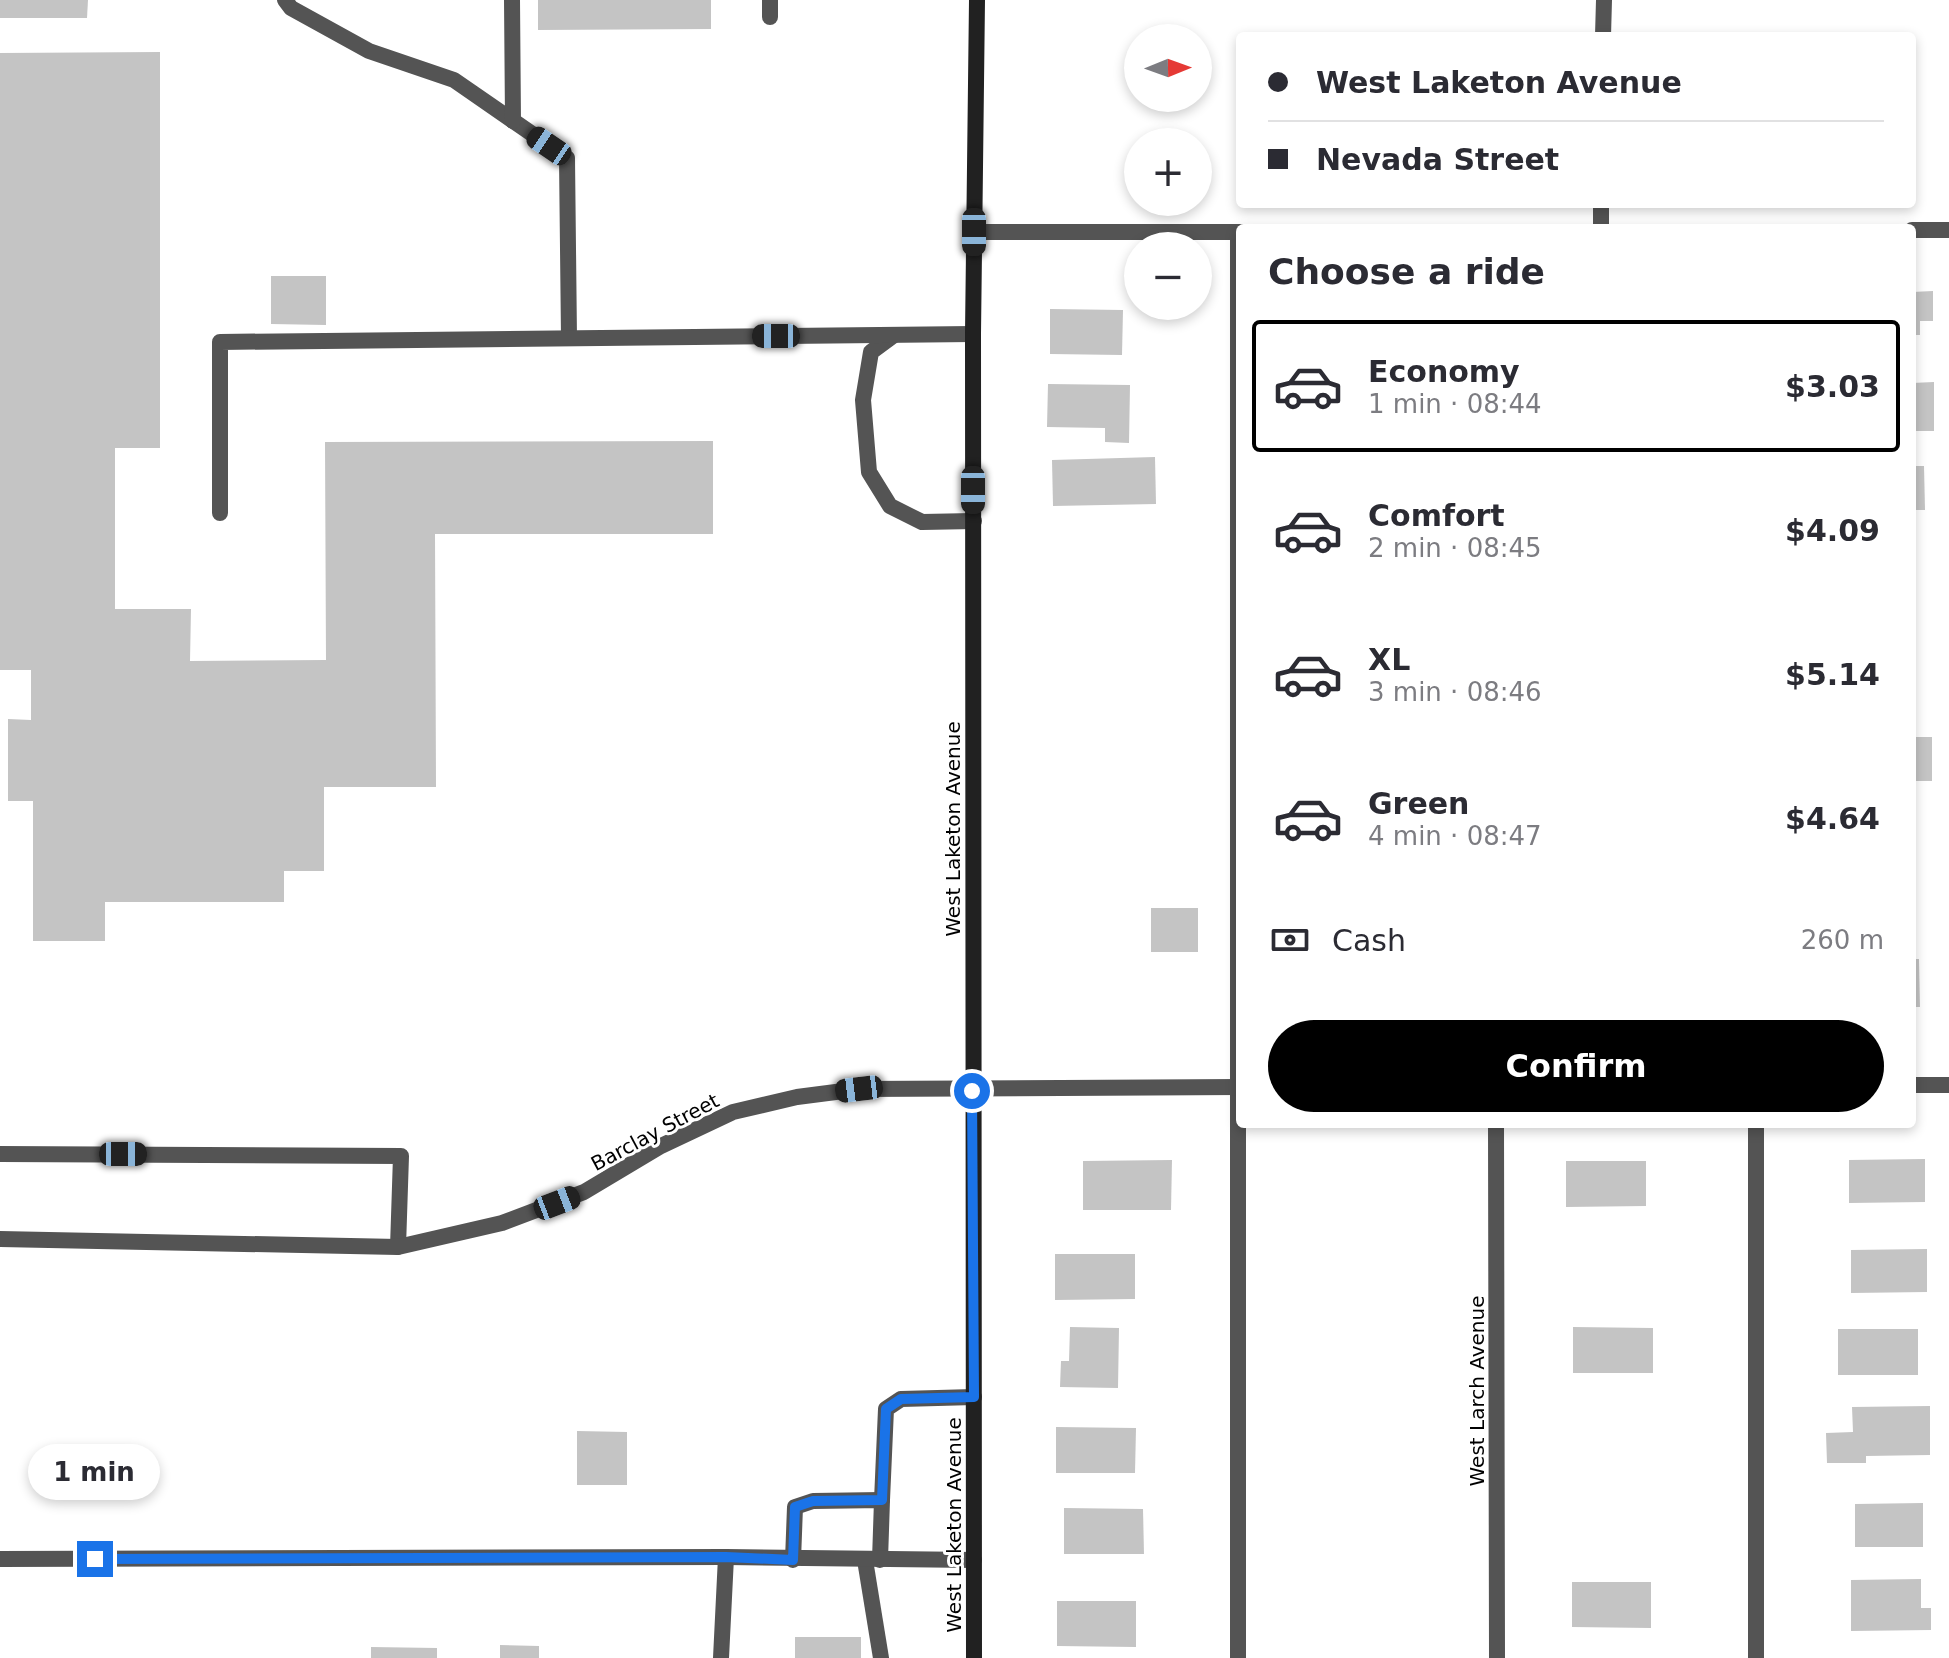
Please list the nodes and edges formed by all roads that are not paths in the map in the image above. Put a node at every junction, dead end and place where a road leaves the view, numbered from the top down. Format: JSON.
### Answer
{"nodes":[{"id":1,"x":285,"y":0,"type":"edge"},
{"id":2,"x":512,"y":0,"type":"edge"},
{"id":3,"x":977,"y":0,"type":"edge"},
{"id":4,"x":1604,"y":0,"type":"edge"},
{"id":5,"x":1603,"y":32,"type":"edge"},
{"id":6,"x":513,"y":121,"type":"junction"},
{"id":7,"x":1916,"y":230,"type":"edge"},
{"id":8,"x":1949,"y":230,"type":"edge"},
{"id":9,"x":974,"y":232,"type":"junction"},
{"id":10,"x":1236,"y":232,"type":"edge"},
{"id":11,"x":973,"y":334,"type":"junction"},
{"id":12,"x":894,"y":335,"type":"junction"},
{"id":13,"x":569,"y":338,"type":"junction"},
{"id":14,"x":220,"y":513,"type":"dead end"},
{"id":15,"x":974,"y":521,"type":"junction"},
{"id":16,"x":1916,"y":1085,"type":"edge"},
{"id":17,"x":1949,"y":1085,"type":"edge"},
{"id":18,"x":1236,"y":1087,"type":"edge"},
{"id":19,"x":972,"y":1091,"type":"junction"},
{"id":20,"x":1238,"y":1128,"type":"edge"},
{"id":21,"x":1496,"y":1128,"type":"edge"},
{"id":22,"x":1756,"y":1128,"type":"edge"},
{"id":23,"x":0,"y":1154,"type":"edge"},
{"id":24,"x":0,"y":1239,"type":"edge"},
{"id":25,"x":398,"y":1247,"type":"junction"},
{"id":26,"x":974,"y":1397,"type":"junction"},
{"id":27,"x":882,"y":1500,"type":"junction"},
{"id":28,"x":726,"y":1557,"type":"junction"},
{"id":29,"x":0,"y":1559,"type":"edge"},
{"id":30,"x":793,"y":1560,"type":"junction"},
{"id":31,"x":872,"y":1560,"type":"junction"},
{"id":32,"x":974,"y":1560,"type":"junction"},
{"id":33,"x":721,"y":1658,"type":"edge"},
{"id":34,"x":881,"y":1658,"type":"edge"},
{"id":35,"x":974,"y":1658,"type":"edge"},
{"id":36,"x":1238,"y":1658,"type":"edge"},
{"id":37,"x":1497,"y":1658,"type":"edge"},
{"id":38,"x":1756,"y":1658,"type":"edge"}],
"edges":[{"from":1,"to":6,"type":"street"},
{"from":2,"to":6,"type":"street"},
{"from":3,"to":9,"type":"main road","name":"West Laketon Avenue"},
{"from":4,"to":5,"type":"street"},
{"from":6,"to":13,"type":"street"},
{"from":7,"to":8,"type":"street"},
{"from":9,"to":10,"type":"street"},
{"from":9,"to":11,"type":"main road","name":"West Laketon Avenue"},
{"from":11,"to":12,"type":"street"},
{"from":11,"to":15,"type":"main road","name":"West Laketon Avenue"},
{"from":12,"to":13,"type":"street"},
{"from":12,"to":15,"type":"street"},
{"from":13,"to":14,"type":"street"},
{"from":15,"to":19,"type":"main road","name":"West Laketon Avenue"},
{"from":16,"to":17,"type":"street"},
{"from":18,"to":19,"type":"street","name":"Barclay Street"},
{"from":19,"to":25,"type":"street","name":"Barclay Street"},
{"from":19,"to":26,"type":"main road","name":"West Laketon Avenue"},
{"from":20,"to":36,"type":"street"},
{"from":21,"to":37,"type":"street","name":"West Larch Avenue"},
{"from":22,"to":38,"type":"street"},
{"from":23,"to":25,"type":"street"},
{"from":24,"to":25,"type":"street","name":"Barclay Street"},
{"from":26,"to":27,"type":"street"},
{"from":26,"to":32,"type":"main road","name":"West Laketon Avenue"},
{"from":27,"to":30,"type":"street"},
{"from":27,"to":31,"type":"street"},
{"from":28,"to":29,"type":"street"},
{"from":28,"to":30,"type":"street"},
{"from":28,"to":33,"type":"street"},
{"from":30,"to":31,"type":"street"},
{"from":31,"to":32,"type":"street"},
{"from":31,"to":34,"type":"street"},
{"from":32,"to":35,"type":"main road","name":"West Laketon Avenue"}]}
